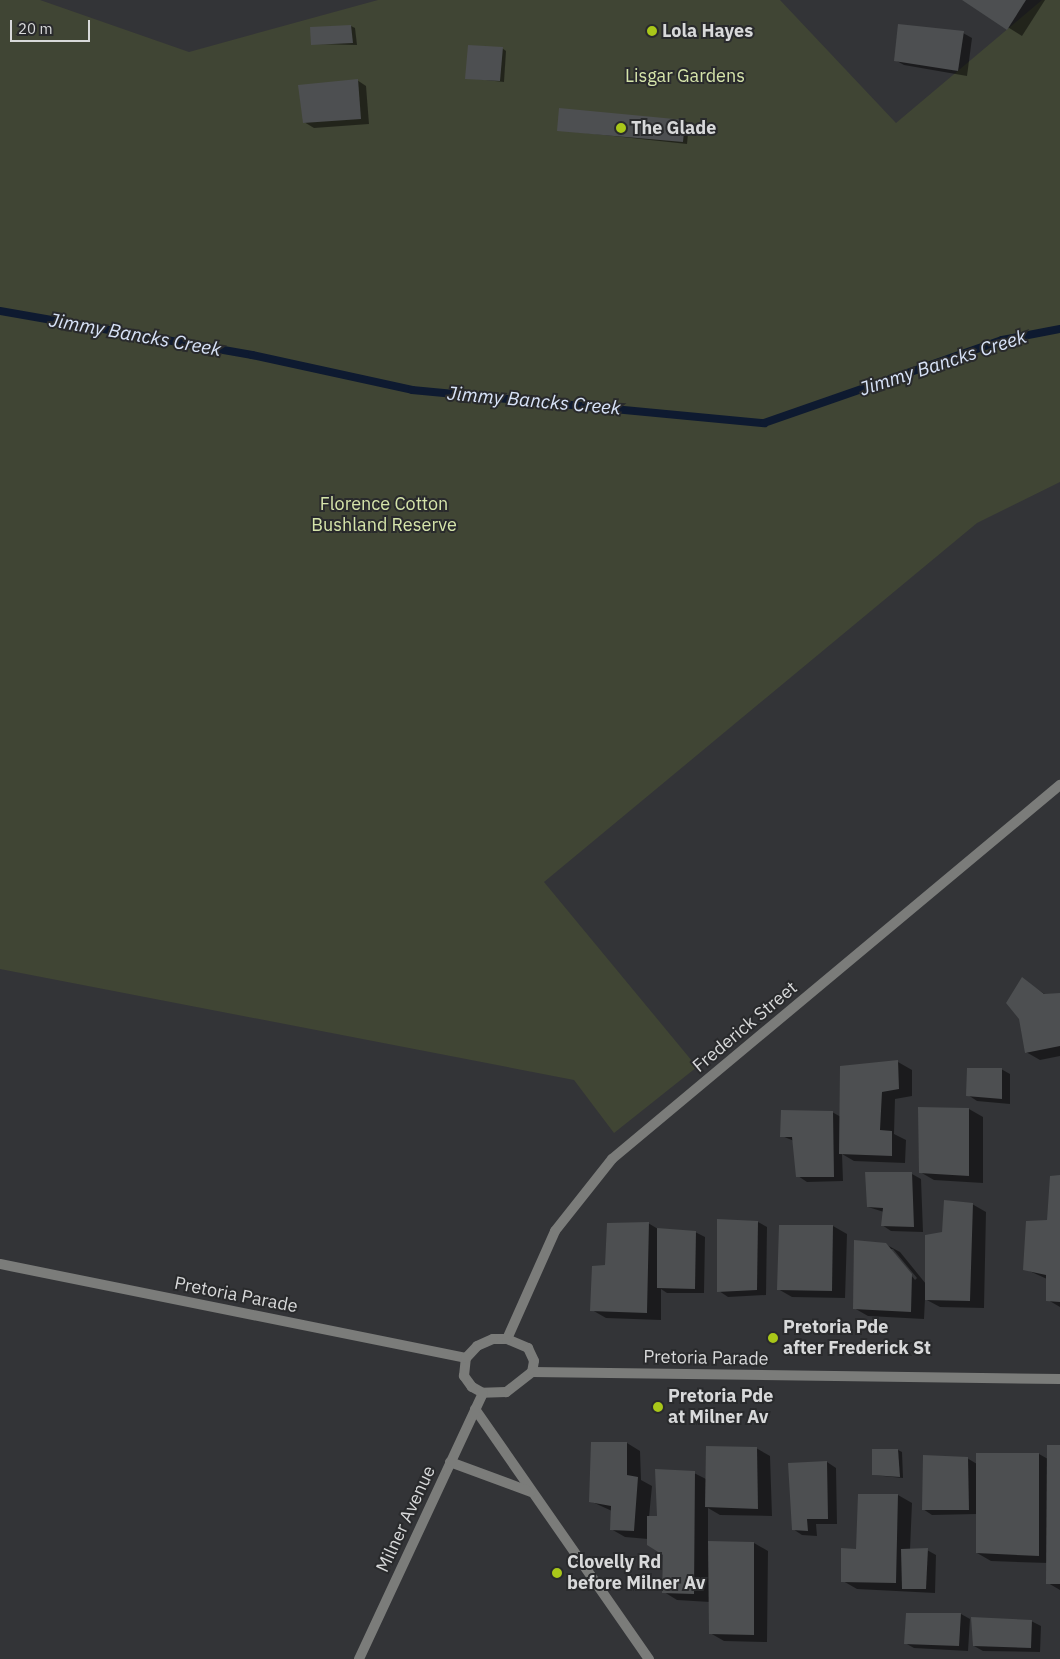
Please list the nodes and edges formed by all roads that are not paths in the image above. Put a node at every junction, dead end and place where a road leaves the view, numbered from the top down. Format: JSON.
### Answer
{"nodes":[{"id":1,"x":1060,"y":785,"type":"edge"},
{"id":2,"x":0,"y":1264,"type":"edge"},
{"id":3,"x":507,"y":1339,"type":"junction"},
{"id":4,"x":466,"y":1358,"type":"junction"},
{"id":5,"x":532,"y":1372,"type":"junction"},
{"id":6,"x":1060,"y":1379,"type":"edge"},
{"id":7,"x":483,"y":1393,"type":"junction"},
{"id":8,"x":475,"y":1409,"type":"junction"},
{"id":9,"x":450,"y":1462,"type":"junction"},
{"id":10,"x":532,"y":1492,"type":"junction"},
{"id":11,"x":359,"y":1659,"type":"edge"},
{"id":12,"x":649,"y":1659,"type":"edge"}],
"edges":[{"from":1,"to":3,"type":"street","name":"Frederick Street"},
{"from":2,"to":4,"type":"street","name":"Pretoria Parade"},
{"from":3,"to":4,"type":"street"},
{"from":3,"to":5,"type":"street"},
{"from":4,"to":7,"type":"street"},
{"from":5,"to":6,"type":"street","name":"Pretoria Parade"},
{"from":5,"to":7,"type":"street"},
{"from":7,"to":8,"type":"street","name":"Milner Avenue"},
{"from":8,"to":9,"type":"street","name":"Milner Avenue"},
{"from":8,"to":10,"type":"street"},
{"from":9,"to":10,"type":"street"},
{"from":9,"to":11,"type":"street","name":"Milner Avenue"},
{"from":10,"to":12,"type":"street"}]}
